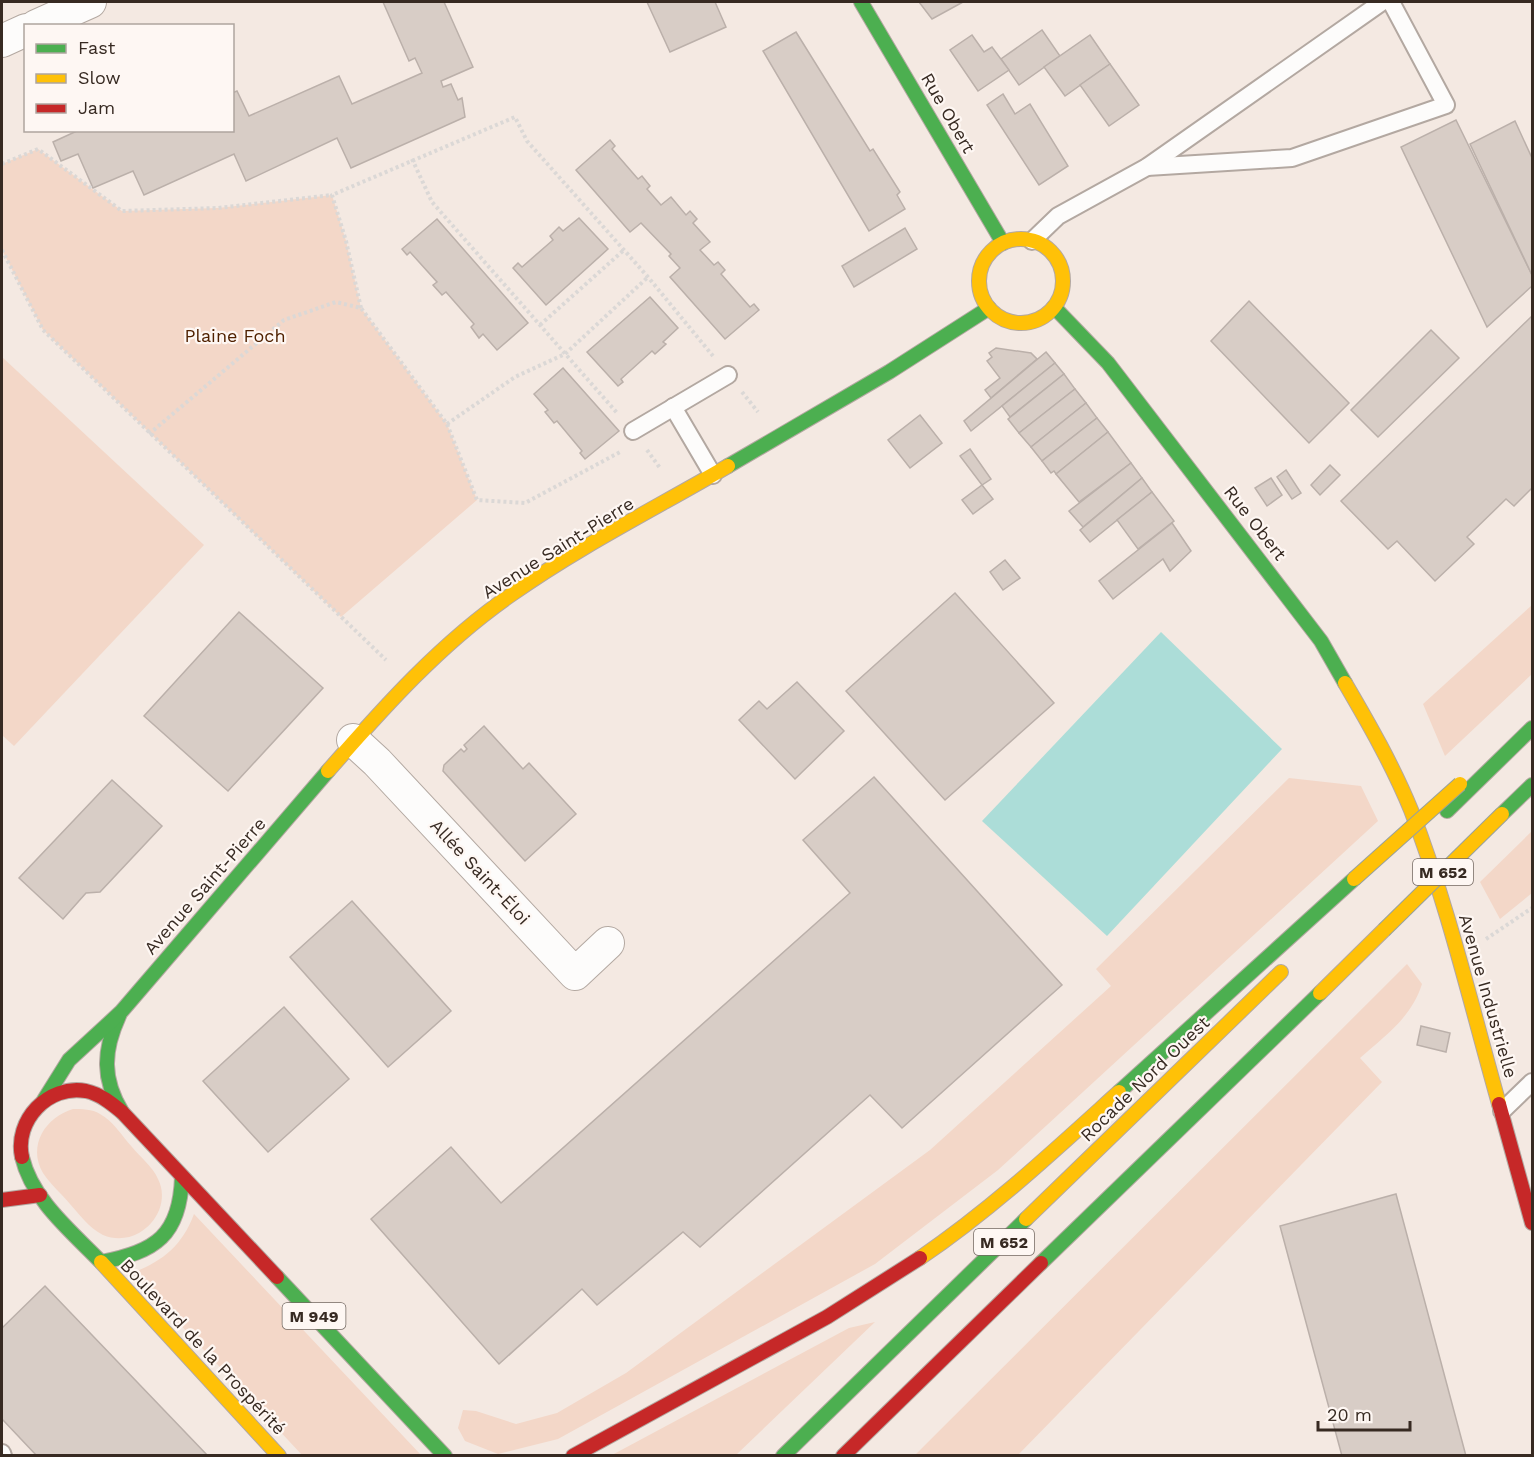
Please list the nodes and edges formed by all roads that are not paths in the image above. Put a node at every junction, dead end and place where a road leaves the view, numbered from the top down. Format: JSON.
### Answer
{"nodes":[{"id":1,"x":861,"y":2,"type":"edge"},
{"id":2,"x":1382,"y":2,"type":"edge"},
{"id":3,"x":1391,"y":2,"type":"edge"},
{"id":4,"x":82,"y":3,"type":"edge"},
{"id":5,"x":40,"y":24,"type":"edge"},
{"id":6,"x":24,"y":31,"type":"edge"},
{"id":7,"x":2,"y":41,"type":"edge"},
{"id":8,"x":1147,"y":167,"type":"junction"},
{"id":9,"x":1032,"y":241,"type":"junction"},
{"id":10,"x":1003,"y":243,"type":"junction"},
{"id":11,"x":1054,"y":307,"type":"junction"},
{"id":12,"x":989,"y":308,"type":"junction"},
{"id":13,"x":728,"y":375,"type":"road end"},
{"id":14,"x":673,"y":407,"type":"junction"},
{"id":15,"x":637,"y":436,"type":"road end"},
{"id":16,"x":713,"y":475,"type":"junction"},
{"id":17,"x":1533,"y":722,"type":"edge"},
{"id":18,"x":1533,"y":728,"type":"edge"},
{"id":19,"x":353,"y":740,"type":"junction"},
{"id":20,"x":1398,"y":782,"type":"joint"},
{"id":21,"x":1533,"y":785,"type":"edge"},
{"id":22,"x":1407,"y":850,"type":"dead end"},
{"id":23,"x":608,"y":944,"type":"dead end"},
{"id":24,"x":1291,"y":962,"type":"dead end"},
{"id":25,"x":121,"y":1012,"type":"junction"},
{"id":26,"x":1533,"y":1082,"type":"edge"},
{"id":27,"x":44,"y":1100,"type":"junction"},
{"id":28,"x":122,"y":1112,"type":"junction"},
{"id":29,"x":1502,"y":1112,"type":"junction"},
{"id":30,"x":23,"y":1124,"type":"junction"},
{"id":31,"x":6,"y":1138,"type":"dead end"},
{"id":32,"x":182,"y":1177,"type":"junction"},
{"id":33,"x":40,"y":1195,"type":"junction"},
{"id":34,"x":2,"y":1200,"type":"edge"},
{"id":35,"x":1533,"y":1223,"type":"edge"},
{"id":36,"x":101,"y":1262,"type":"junction"},
{"id":37,"x":279,"y":1455,"type":"edge"},
{"id":38,"x":445,"y":1455,"type":"edge"},
{"id":39,"x":573,"y":1455,"type":"edge"},
{"id":40,"x":783,"y":1455,"type":"edge"},
{"id":41,"x":843,"y":1455,"type":"edge"}],
"edges":[{"from":1,"to":10,"type":"main road","name":"Rue Obert"},
{"from":2,"to":8,"type":"lane"},
{"from":3,"to":8,"type":"lane"},
{"from":4,"to":5,"type":"street"},
{"from":6,"to":7,"type":"street"},
{"from":8,"to":9,"type":"lane"},
{"from":9,"to":10,"type":"main road"},
{"from":9,"to":11,"type":"main road"},
{"from":10,"to":12,"type":"main road"},
{"from":11,"to":12,"type":"main road"},
{"from":11,"to":20,"type":"main road","name":"Rue Obert"},
{"from":12,"to":16,"type":"main road","name":"Avenue Saint-Pierre"},
{"from":13,"to":14,"type":"lane"},
{"from":14,"to":15,"type":"lane"},
{"from":14,"to":16,"type":"lane"},
{"from":16,"to":19,"type":"main road","name":"Avenue Saint-Pierre"},
{"from":17,"to":39,"type":"main road","bridge":true},
{"from":18,"to":22,"type":"main road","number":"M 652"},
{"from":19,"to":23,"type":"street","name":"Allée Saint-Éloi"},
{"from":19,"to":25,"type":"main road","name":"Avenue Saint-Pierre"},
{"from":20,"to":29,"type":"main road","name":"Avenue Industrielle"},
{"from":21,"to":41,"type":"main road","number":"M 652","bridge":true},
{"from":24,"to":40,"type":"main road","name":"Rocade Nord Ouest","number":"M 652"},
{"from":25,"to":27,"type":"main road","name":"Avenue Saint-Pierre"},
{"from":25,"to":28,"type":"main road","name":"Avenue Saint-Pierre"},
{"from":26,"to":29,"type":"lane"},
{"from":27,"to":28,"type":"main road"},
{"from":27,"to":30,"type":"main road"},
{"from":28,"to":32,"type":"main road"},
{"from":29,"to":35,"type":"main road","name":"Avenue Industrielle"},
{"from":30,"to":31,"type":"main road"},
{"from":30,"to":33,"type":"main road"},
{"from":32,"to":36,"type":"main road"},
{"from":32,"to":38,"type":"main road","number":"M 949"},
{"from":33,"to":34,"type":"main road"},
{"from":33,"to":36,"type":"main road"},
{"from":36,"to":37,"type":"main road","name":"Boulevard de la Prospérité"}]}
